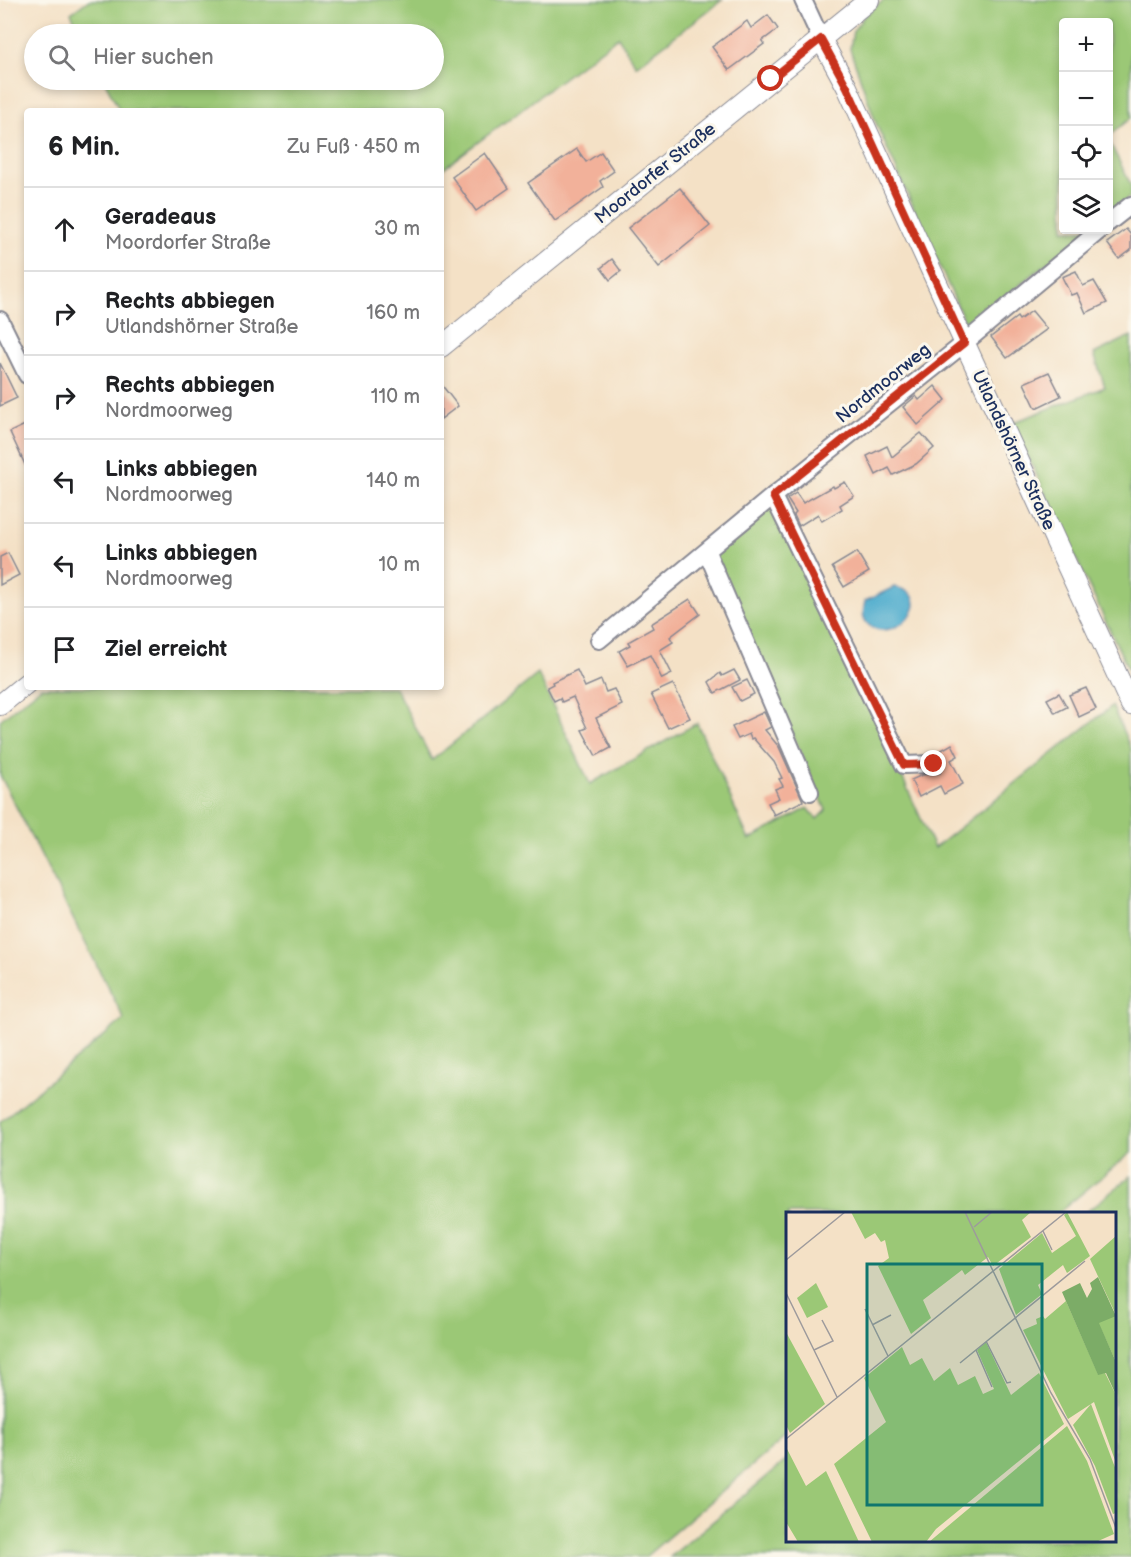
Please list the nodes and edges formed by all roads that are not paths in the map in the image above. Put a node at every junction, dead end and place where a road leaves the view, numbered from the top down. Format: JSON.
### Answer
{"nodes":[{"id":1,"x":803,"y":0,"type":"edge"},
{"id":2,"x":869,"y":0,"type":"edge"},
{"id":3,"x":821,"y":39,"type":"junction"},
{"id":4,"x":1131,"y":204,"type":"edge"},
{"id":5,"x":1113,"y":219,"type":"edge"},
{"id":6,"x":1095,"y":234,"type":"edge"},
{"id":7,"x":0,"y":320,"type":"edge"},
{"id":8,"x":964,"y":343,"type":"junction"},
{"id":9,"x":444,"y":345,"type":"edge"},
{"id":10,"x":24,"y":369,"type":"edge"},
{"id":11,"x":773,"y":496,"type":"junction"},
{"id":12,"x":707,"y":552,"type":"junction"},
{"id":13,"x":599,"y":640,"type":"dead end"},
{"id":14,"x":24,"y":685,"type":"edge"},
{"id":15,"x":0,"y":705,"type":"edge"},
{"id":16,"x":1131,"y":705,"type":"edge"},
{"id":17,"x":934,"y":764,"type":"dead end"},
{"id":18,"x":810,"y":792,"type":"dead end"}],
"edges":[{"from":1,"to":3,"type":"street","name":"Utlandshörner Straße"},
{"from":2,"to":3,"type":"street","name":"Moordorfer Straße"},
{"from":3,"to":8,"type":"street","name":"Utlandshörner Straße"},
{"from":3,"to":9,"type":"street","name":"Moordorfer Straße"},
{"from":4,"to":5,"type":"street"},
{"from":6,"to":8,"type":"street","name":"Nordmoorweg"},
{"from":7,"to":10,"type":"street"},
{"from":8,"to":11,"type":"street","name":"Nordmoorweg"},
{"from":8,"to":16,"type":"street","name":"Utlandshörner Straße"},
{"from":11,"to":12,"type":"street","name":"Nordmoorweg"},
{"from":11,"to":17,"type":"street"},
{"from":12,"to":13,"type":"street","name":"Nordmoorweg"},
{"from":12,"to":18,"type":"street"},
{"from":14,"to":15,"type":"street"}]}
